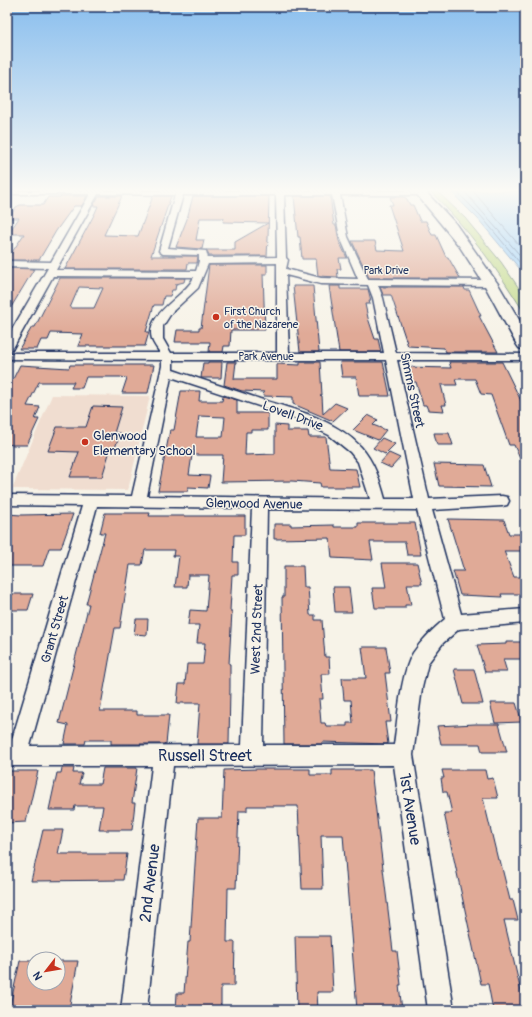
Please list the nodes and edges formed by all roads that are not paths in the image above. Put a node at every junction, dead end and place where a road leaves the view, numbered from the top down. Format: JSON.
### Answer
{"nodes":[{"id":1,"x":69,"y":238,"type":"edge"},
{"id":2,"x":167,"y":238,"type":"edge"},
{"id":3,"x":282,"y":238,"type":"edge"},
{"id":4,"x":345,"y":238,"type":"edge"},
{"id":5,"x":461,"y":238,"type":"edge"},
{"id":6,"x":283,"y":260,"type":"junction"},
{"id":7,"x":204,"y":261,"type":"junction"},
{"id":8,"x":7,"y":264,"type":"edge"},
{"id":9,"x":52,"y":269,"type":"junction"},
{"id":10,"x":282,"y":271,"type":"junction"},
{"id":11,"x":200,"y":274,"type":"junction"},
{"id":12,"x":368,"y":282,"type":"junction"},
{"id":13,"x":492,"y":283,"type":"junction"},
{"id":14,"x":525,"y":345,"type":"edge"},
{"id":15,"x":7,"y":348,"type":"edge"},
{"id":16,"x":7,"y":356,"type":"edge"},
{"id":17,"x":167,"y":356,"type":"junction"},
{"id":18,"x":283,"y":356,"type":"junction"},
{"id":19,"x":391,"y":357,"type":"junction"},
{"id":20,"x":525,"y":357,"type":"edge"},
{"id":21,"x":167,"y":372,"type":"junction"},
{"id":22,"x":7,"y":500,"type":"edge"},
{"id":23,"x":91,"y":501,"type":"junction"},
{"id":24,"x":502,"y":501,"type":"dead end"},
{"id":25,"x":138,"y":502,"type":"junction"},
{"id":26,"x":260,"y":503,"type":"junction"},
{"id":27,"x":379,"y":504,"type":"junction"},
{"id":28,"x":423,"y":505,"type":"junction"},
{"id":29,"x":525,"y":616,"type":"edge"},
{"id":30,"x":455,"y":622,"type":"junction"},
{"id":31,"x":164,"y":755,"type":"junction"},
{"id":32,"x":252,"y":755,"type":"junction"},
{"id":33,"x":403,"y":755,"type":"junction"},
{"id":34,"x":12,"y":756,"type":"edge"},
{"id":35,"x":134,"y":1010,"type":"edge"},
{"id":36,"x":442,"y":1010,"type":"edge"}],
"edges":[{"from":1,"to":9,"type":"street"},
{"from":2,"to":7,"type":"street"},
{"from":3,"to":6,"type":"street"},
{"from":4,"to":12,"type":"street","name":"Simms Street"},
{"from":5,"to":13,"type":"main road"},
{"from":6,"to":7,"type":"street"},
{"from":6,"to":10,"type":"street"},
{"from":7,"to":11,"type":"street"},
{"from":8,"to":9,"type":"street"},
{"from":9,"to":11,"type":"street"},
{"from":9,"to":15,"type":"street"},
{"from":10,"to":12,"type":"street","name":"Park Drive"},
{"from":10,"to":18,"type":"street"},
{"from":11,"to":17,"type":"street"},
{"from":12,"to":13,"type":"street","name":"Park Drive"},
{"from":12,"to":19,"type":"street","name":"Simms Street"},
{"from":13,"to":14,"type":"main road"},
{"from":16,"to":17,"type":"street","name":"Park Avenue"},
{"from":17,"to":18,"type":"street","name":"Park Avenue"},
{"from":17,"to":21,"type":"street"},
{"from":18,"to":19,"type":"street","name":"Park Avenue"},
{"from":19,"to":20,"type":"street","name":"Park Avenue"},
{"from":19,"to":28,"type":"street","name":"Simms Street"},
{"from":21,"to":25,"type":"street"},
{"from":21,"to":27,"type":"street","name":"Lovell Drive"},
{"from":22,"to":23,"type":"street","name":"Glenwood Avenue"},
{"from":23,"to":25,"type":"street","name":"Glenwood Avenue"},
{"from":23,"to":34,"type":"street","name":"Grant Street"},
{"from":24,"to":28,"type":"street","name":"Glenwood Avenue"},
{"from":25,"to":26,"type":"street","name":"Glenwood Avenue"},
{"from":26,"to":27,"type":"street","name":"Glenwood Avenue"},
{"from":26,"to":32,"type":"street","name":"West 2nd Street"},
{"from":27,"to":28,"type":"street","name":"Glenwood Avenue"},
{"from":28,"to":30,"type":"street"},
{"from":29,"to":30,"type":"street"},
{"from":30,"to":33,"type":"street","name":"1st Avenue"},
{"from":31,"to":32,"type":"street","name":"Russell Street"},
{"from":31,"to":34,"type":"street","name":"Russell Street"},
{"from":31,"to":35,"type":"street","name":"2nd Avenue"},
{"from":32,"to":33,"type":"street","name":"Russell Street"},
{"from":33,"to":36,"type":"street","name":"1st Avenue"}]}
